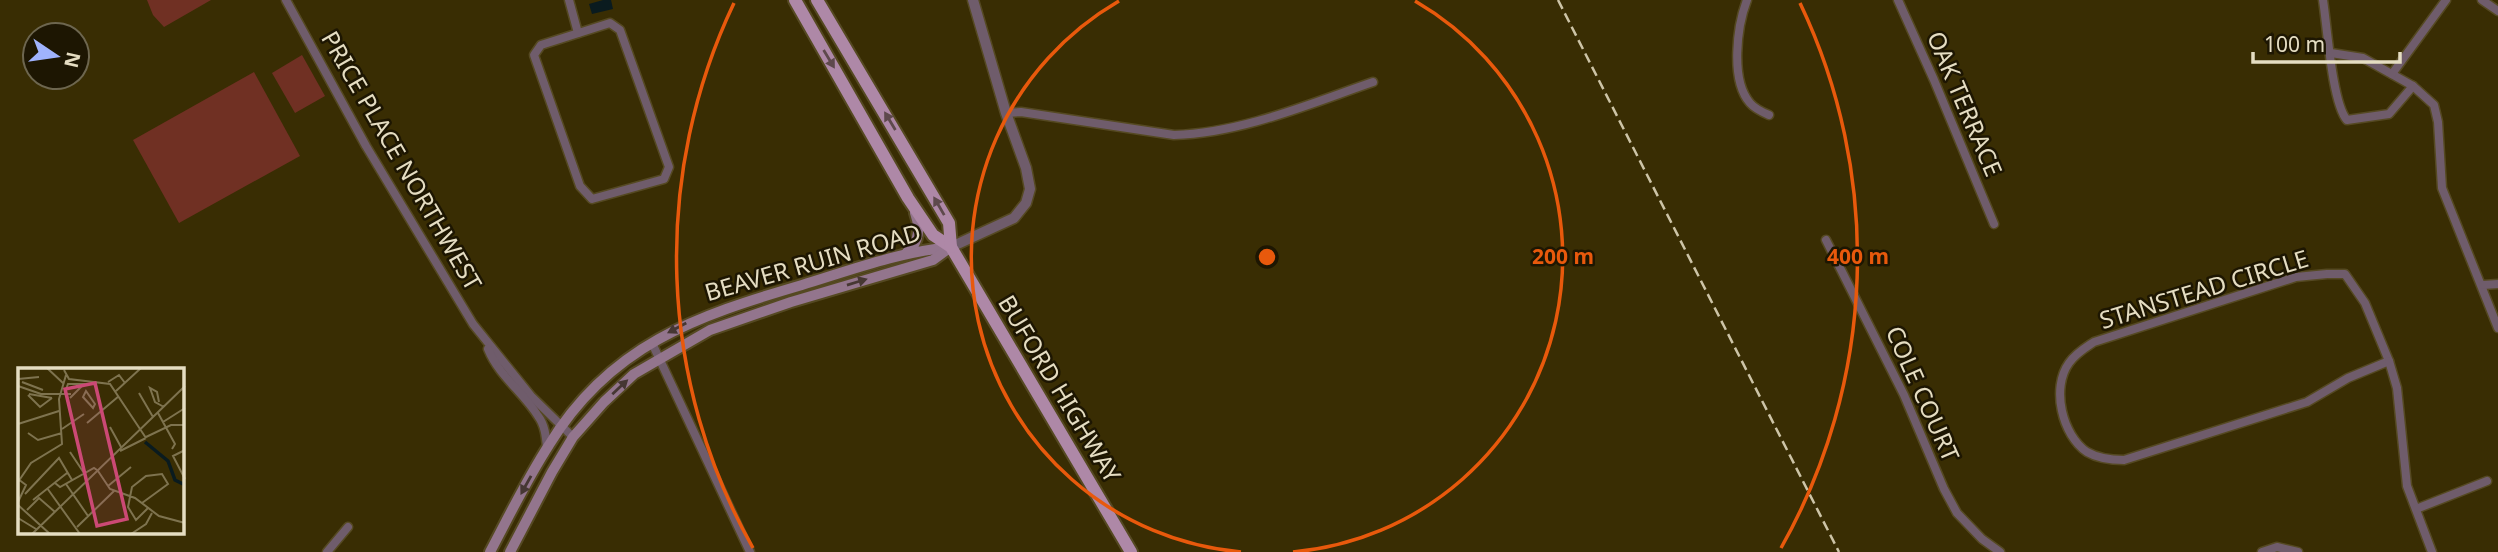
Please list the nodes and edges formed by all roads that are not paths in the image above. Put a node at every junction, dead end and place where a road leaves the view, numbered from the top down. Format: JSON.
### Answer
{"nodes":[{"id":1,"x":286,"y":0,"type":"edge"},
{"id":2,"x":569,"y":0,"type":"edge"},
{"id":3,"x":817,"y":0,"type":"edge"},
{"id":4,"x":973,"y":0,"type":"edge"},
{"id":5,"x":1747,"y":0,"type":"edge"},
{"id":6,"x":1898,"y":0,"type":"edge"},
{"id":7,"x":2323,"y":0,"type":"edge"},
{"id":8,"x":2446,"y":0,"type":"edge"},
{"id":9,"x":2482,"y":0,"type":"edge"},
{"id":10,"x":798,"y":5,"type":"edge"},
{"id":11,"x":2498,"y":12,"type":"edge"},
{"id":12,"x":578,"y":33,"type":"junction"},
{"id":13,"x":2331,"y":52,"type":"junction"},
{"id":14,"x":2392,"y":74,"type":"junction"},
{"id":15,"x":1373,"y":82,"type":"dead end"},
{"id":16,"x":2413,"y":86,"type":"junction"},
{"id":17,"x":1006,"y":113,"type":"junction"},
{"id":18,"x":1769,"y":115,"type":"dead end"},
{"id":19,"x":908,"y":198,"type":"junction"},
{"id":20,"x":1994,"y":224,"type":"dead end"},
{"id":21,"x":1826,"y":240,"type":"dead end"},
{"id":22,"x":951,"y":247,"type":"junction"},
{"id":23,"x":905,"y":253,"type":"junction"},
{"id":24,"x":2498,"y":284,"type":"edge"},
{"id":25,"x":2483,"y":285,"type":"junction"},
{"id":26,"x":2498,"y":328,"type":"edge"},
{"id":27,"x":485,"y":340,"type":"junction"},
{"id":28,"x":652,"y":343,"type":"junction"},
{"id":29,"x":659,"y":358,"type":"junction"},
{"id":30,"x":2389,"y":361,"type":"junction"},
{"id":31,"x":561,"y":427,"type":"junction"},
{"id":32,"x":573,"y":437,"type":"junction"},
{"id":33,"x":547,"y":448,"type":"junction"},
{"id":34,"x":2487,"y":481,"type":"dead end"},
{"id":35,"x":2416,"y":509,"type":"junction"},
{"id":36,"x":348,"y":527,"type":"dead end"},
{"id":37,"x":327,"y":552,"type":"edge"},
{"id":38,"x":490,"y":552,"type":"edge"},
{"id":39,"x":510,"y":552,"type":"edge"},
{"id":40,"x":750,"y":552,"type":"edge"},
{"id":41,"x":1131,"y":552,"type":"edge"},
{"id":42,"x":2000,"y":552,"type":"edge"},
{"id":43,"x":2262,"y":552,"type":"edge"},
{"id":44,"x":2298,"y":552,"type":"edge"},
{"id":45,"x":2432,"y":552,"type":"edge"}],
"edges":[{"from":1,"to":27,"type":"street","name":"PRICE PLACE NORTHWEST"},
{"from":2,"to":12,"type":"street"},
{"from":3,"to":10,"type":"main road"},
{"from":22,"to":3,"type":"main road","name":"BUFORD HIGHWAY","one_way":true},
{"from":4,"to":17,"type":"street"},
{"from":5,"to":18,"type":"street"},
{"from":6,"to":20,"type":"street","name":"OAK TERRACE"},
{"from":7,"to":13,"type":"street"},
{"from":8,"to":14,"type":"street"},
{"from":9,"to":11,"type":"street"},
{"from":10,"to":19,"type":"main road","name":"BUFORD HIGHWAY","one_way":true},
{"from":12,"to":12,"type":"street"},
{"from":13,"to":14,"type":"street"},
{"from":13,"to":16,"type":"street"},
{"from":14,"to":16,"type":"street"},
{"from":15,"to":17,"type":"street"},
{"from":16,"to":25,"type":"street"},
{"from":17,"to":22,"type":"street"},
{"from":19,"to":22,"type":"main road","name":"BUFORD HIGHWAY"},
{"from":19,"to":23,"type":"main road"},
{"from":21,"to":42,"type":"street","name":"COLE COURT"},
{"from":22,"to":23,"type":"main road","name":"BEAVER RUIN ROAD"},
{"from":29,"to":22,"type":"main road","name":"BEAVER RUIN ROAD","one_way":true},
{"from":22,"to":41,"type":"main road","name":"BUFORD HIGHWAY"},
{"from":23,"to":28,"type":"main road","name":"BEAVER RUIN ROAD","one_way":true},
{"from":24,"to":25,"type":"street"},
{"from":25,"to":26,"type":"street"},
{"from":27,"to":31,"type":"street","name":"PRICE PLACE NORTHWEST"},
{"from":27,"to":33,"type":"street","name":"PRICE PLACE NORTHWEST"},
{"from":28,"to":29,"type":"street"},
{"from":28,"to":31,"type":"main road","name":"BEAVER RUIN ROAD"},
{"from":32,"to":29,"type":"main road","name":"BEAVER RUIN ROAD","one_way":true},
{"from":29,"to":40,"type":"street"},
{"from":30,"to":30,"type":"street","name":"STANSTEAD CIRCLE"},
{"from":30,"to":35,"type":"street","name":"STANSTEAD CIRCLE"},
{"from":31,"to":32,"type":"street","name":"PRICE PLACE NORTHWEST"},
{"from":31,"to":33,"type":"main road","name":"BEAVER RUIN ROAD"},
{"from":32,"to":39,"type":"main road","name":"BEAVER RUIN ROAD"},
{"from":33,"to":38,"type":"main road","name":"BEAVER RUIN ROAD","one_way":true},
{"from":34,"to":35,"type":"street"},
{"from":35,"to":45,"type":"street","name":"STANSTEAD CIRCLE"},
{"from":36,"to":37,"type":"street"},
{"from":43,"to":44,"type":"street"}]}
